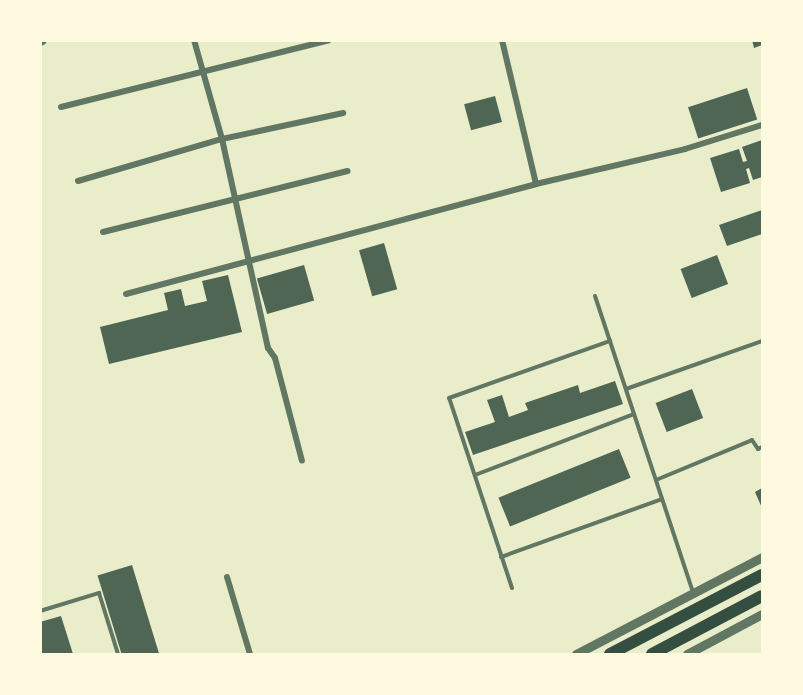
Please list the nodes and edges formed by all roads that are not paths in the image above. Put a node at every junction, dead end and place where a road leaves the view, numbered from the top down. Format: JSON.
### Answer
{"nodes":[{"id":1,"x":194,"y":40,"type":"edge"},
{"id":2,"x":328,"y":40,"type":"edge"},
{"id":3,"x":502,"y":40,"type":"edge"},
{"id":4,"x":204,"y":72,"type":"junction"},
{"id":5,"x":62,"y":107,"type":"dead end"},
{"id":6,"x":343,"y":113,"type":"dead end"},
{"id":7,"x":762,"y":125,"type":"edge"},
{"id":8,"x":222,"y":138,"type":"junction"},
{"id":9,"x":347,"y":171,"type":"dead end"},
{"id":10,"x":78,"y":181,"type":"dead end"},
{"id":11,"x":536,"y":184,"type":"junction"},
{"id":12,"x":236,"y":197,"type":"junction"},
{"id":13,"x":103,"y":232,"type":"dead end"},
{"id":14,"x":250,"y":262,"type":"junction"},
{"id":15,"x":126,"y":294,"type":"dead end"},
{"id":16,"x":595,"y":296,"type":"dead end"},
{"id":17,"x":610,"y":340,"type":"junction"},
{"id":18,"x":762,"y":340,"type":"edge"},
{"id":19,"x":626,"y":389,"type":"junction"},
{"id":20,"x":634,"y":414,"type":"junction"},
{"id":21,"x":762,"y":447,"type":"edge"},
{"id":22,"x":302,"y":461,"type":"dead end"},
{"id":23,"x":475,"y":476,"type":"junction"},
{"id":24,"x":656,"y":480,"type":"junction"},
{"id":25,"x":662,"y":499,"type":"junction"},
{"id":26,"x":501,"y":557,"type":"junction"},
{"id":27,"x":762,"y":557,"type":"edge"},
{"id":28,"x":762,"y":574,"type":"edge"},
{"id":29,"x":227,"y":577,"type":"dead end"},
{"id":30,"x":512,"y":588,"type":"dead end"},
{"id":31,"x":693,"y":593,"type":"junction"},
{"id":32,"x":762,"y":596,"type":"edge"},
{"id":33,"x":40,"y":611,"type":"edge"},
{"id":34,"x":762,"y":614,"type":"edge"},
{"id":35,"x":118,"y":654,"type":"edge"},
{"id":36,"x":249,"y":654,"type":"edge"},
{"id":37,"x":576,"y":654,"type":"edge"},
{"id":38,"x":610,"y":654,"type":"edge"},
{"id":39,"x":652,"y":654,"type":"edge"},
{"id":40,"x":687,"y":654,"type":"edge"}],
"edges":[{"from":1,"to":4,"type":"street"},
{"from":2,"to":4,"type":"street"},
{"from":3,"to":11,"type":"street"},
{"from":4,"to":5,"type":"street"},
{"from":4,"to":8,"type":"street"},
{"from":6,"to":8,"type":"street"},
{"from":7,"to":11,"type":"street"},
{"from":8,"to":10,"type":"street"},
{"from":8,"to":12,"type":"street"},
{"from":9,"to":12,"type":"street"},
{"from":11,"to":14,"type":"street"},
{"from":12,"to":13,"type":"street"},
{"from":12,"to":14,"type":"street"},
{"from":14,"to":15,"type":"street"},
{"from":14,"to":22,"type":"street"},
{"from":16,"to":17,"type":"lane"},
{"from":17,"to":19,"type":"lane"},
{"from":17,"to":23,"type":"lane"},
{"from":18,"to":19,"type":"lane"},
{"from":19,"to":20,"type":"lane"},
{"from":20,"to":23,"type":"lane"},
{"from":20,"to":24,"type":"lane"},
{"from":21,"to":24,"type":"lane"},
{"from":23,"to":26,"type":"lane"},
{"from":24,"to":25,"type":"lane"},
{"from":25,"to":26,"type":"lane"},
{"from":25,"to":31,"type":"lane"},
{"from":26,"to":30,"type":"lane"},
{"from":27,"to":31,"type":"street"},
{"from":28,"to":38,"type":"main road"},
{"from":29,"to":36,"type":"street"},
{"from":31,"to":37,"type":"street"},
{"from":32,"to":39,"type":"main road"},
{"from":33,"to":35,"type":"lane"},
{"from":34,"to":40,"type":"street"}]}
